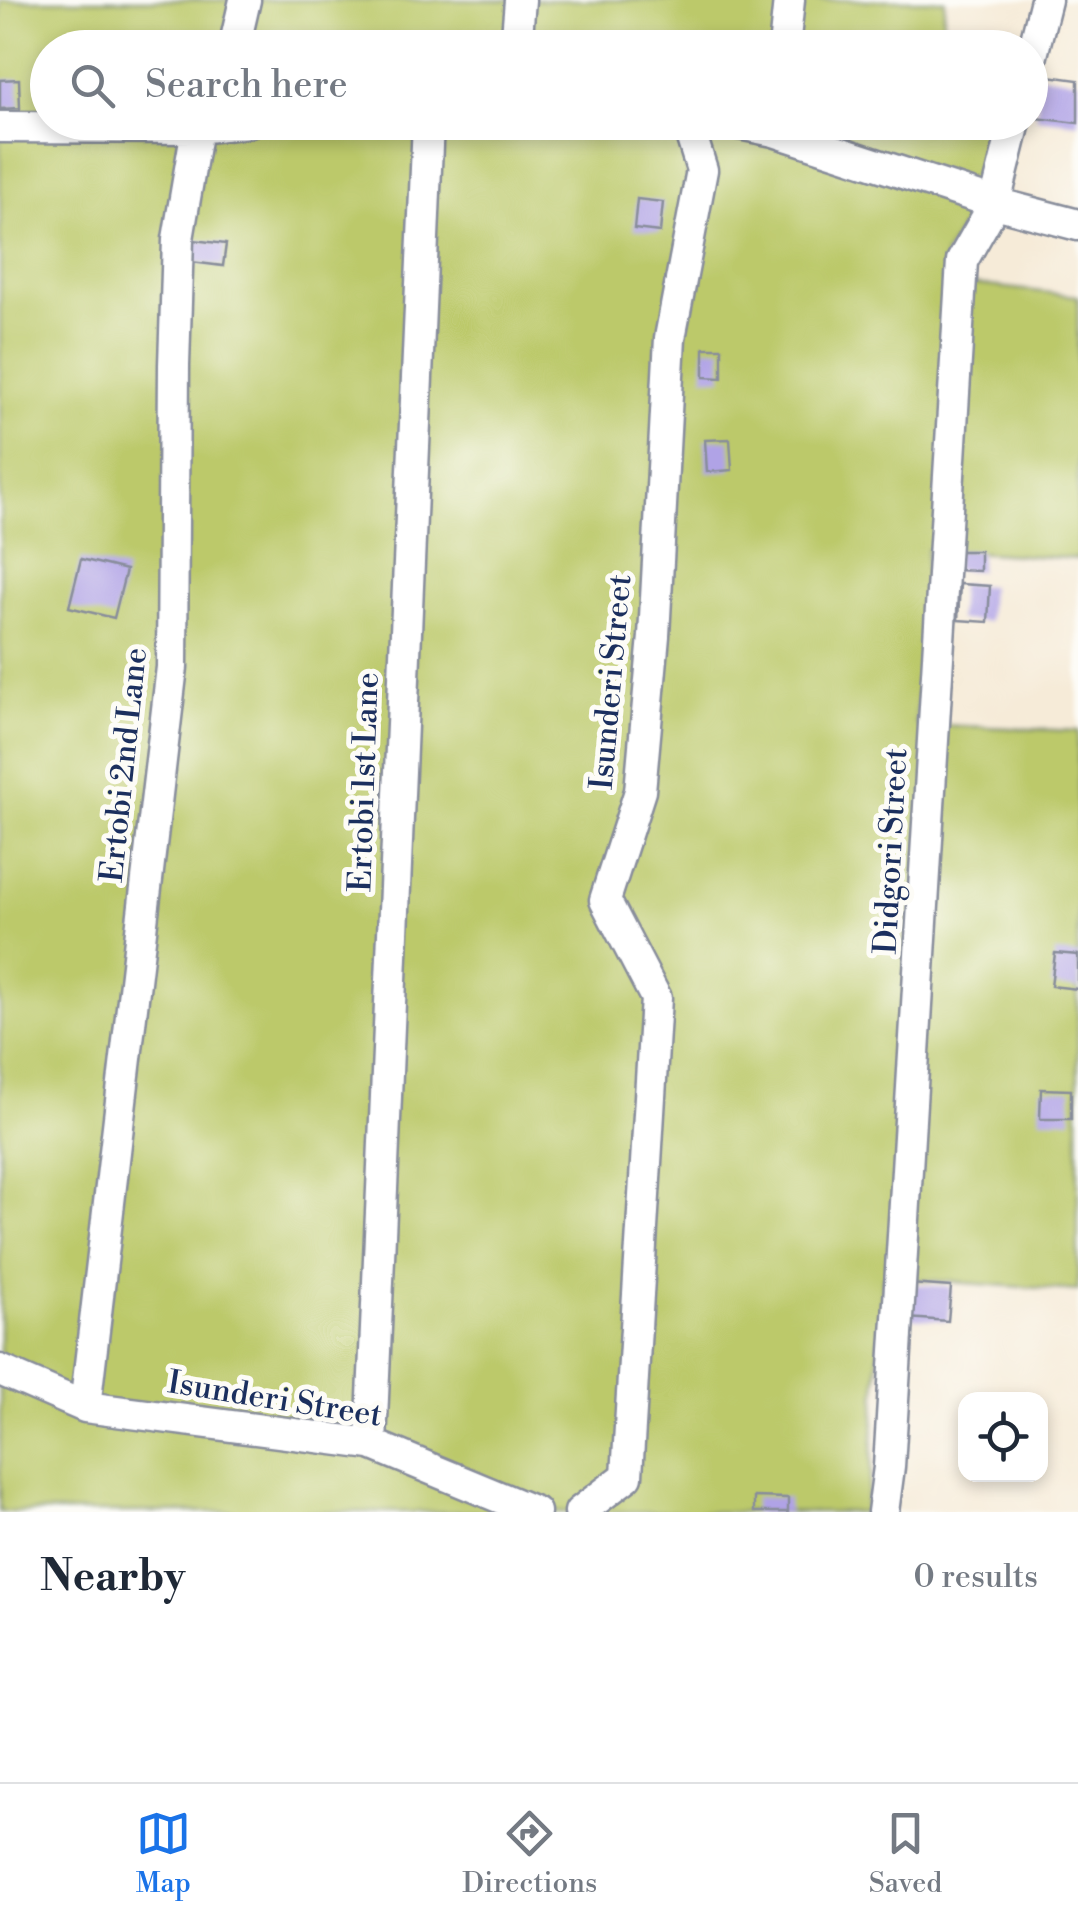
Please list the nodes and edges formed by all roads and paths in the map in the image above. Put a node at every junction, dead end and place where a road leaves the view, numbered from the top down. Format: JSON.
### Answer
{"nodes":[{"id":1,"x":245,"y":0,"type":"edge"},
{"id":2,"x":520,"y":0,"type":"edge"},
{"id":3,"x":789,"y":0,"type":"edge"},
{"id":4,"x":1046,"y":0,"type":"edge"},
{"id":5,"x":238,"y":30,"type":"edge"},
{"id":6,"x":518,"y":30,"type":"edge"},
{"id":7,"x":786,"y":30,"type":"edge"},
{"id":8,"x":1038,"y":30,"type":"edge"},
{"id":9,"x":0,"y":127,"type":"edge"},
{"id":10,"x":30,"y":127,"type":"edge"},
{"id":11,"x":206,"y":140,"type":"edge"},
{"id":12,"x":427,"y":140,"type":"edge"},
{"id":13,"x":693,"y":140,"type":"edge"},
{"id":14,"x":812,"y":140,"type":"edge"},
{"id":15,"x":1010,"y":140,"type":"edge"},
{"id":16,"x":994,"y":203,"type":"junction"},
{"id":17,"x":1078,"y":225,"type":"edge"},
{"id":18,"x":0,"y":1370,"type":"edge"},
{"id":19,"x":85,"y":1407,"type":"junction"},
{"id":20,"x":371,"y":1444,"type":"junction"},
{"id":21,"x":535,"y":1512,"type":"edge"},
{"id":22,"x":580,"y":1512,"type":"edge"},
{"id":23,"x":883,"y":1512,"type":"edge"}],
"edges":[{"from":1,"to":5,"type":"street"},
{"from":2,"to":6,"type":"street"},
{"from":3,"to":7,"type":"street"},
{"from":4,"to":8,"type":"street"},
{"from":9,"to":10,"type":"street"},
{"from":11,"to":19,"type":"street","name":"Ertobi 2nd Lane"},
{"from":12,"to":20,"type":"street","name":"Ertobi 1st Lane"},
{"from":13,"to":22,"type":"street","name":"Isunderi Street"},
{"from":14,"to":16,"type":"street"},
{"from":15,"to":16,"type":"street","name":"Didgori Street"},
{"from":16,"to":17,"type":"street"},
{"from":16,"to":23,"type":"street","name":"Didgori Street"},
{"from":18,"to":19,"type":"street","name":"Isunderi Street"},
{"from":19,"to":20,"type":"street","name":"Isunderi Street"},
{"from":20,"to":21,"type":"street","name":"Isunderi Street"}]}
